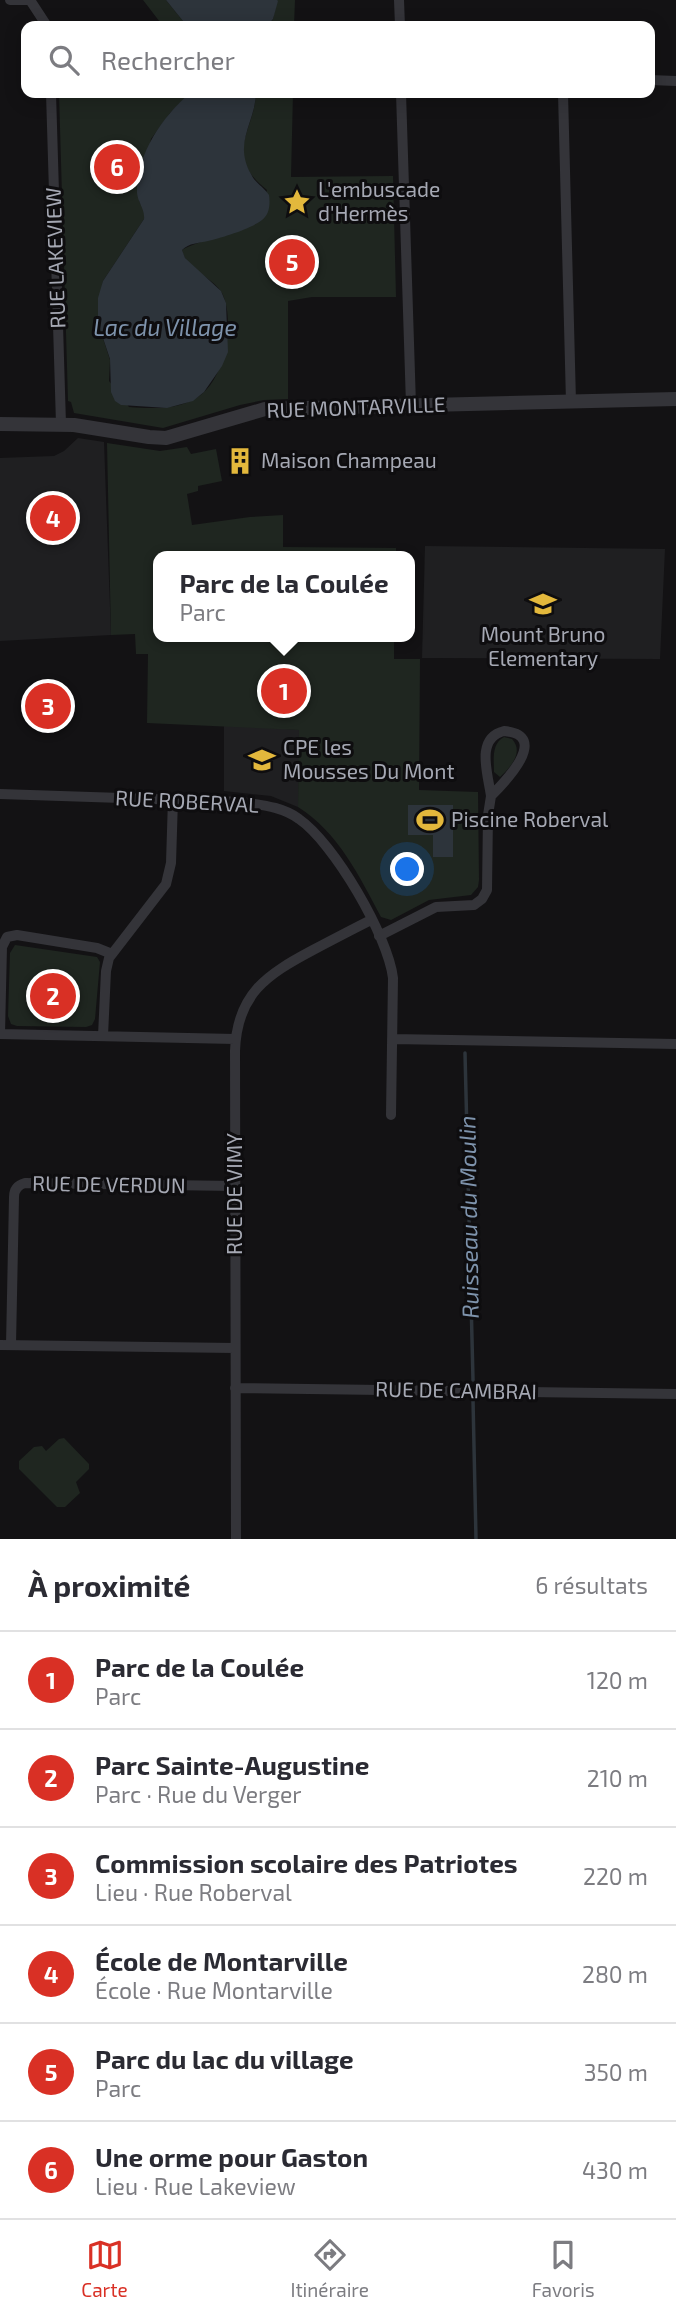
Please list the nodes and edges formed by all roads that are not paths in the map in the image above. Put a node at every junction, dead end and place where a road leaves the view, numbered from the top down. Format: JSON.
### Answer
{"nodes":[{"id":1,"x":10,"y":0,"type":"edge"},
{"id":2,"x":30,"y":0,"type":"edge"},
{"id":3,"x":399,"y":0,"type":"edge"},
{"id":4,"x":44,"y":21,"type":"edge"},
{"id":5,"x":400,"y":21,"type":"edge"},
{"id":6,"x":655,"y":80,"type":"edge"},
{"id":7,"x":676,"y":81,"type":"edge"},
{"id":8,"x":51,"y":98,"type":"edge"},
{"id":9,"x":401,"y":98,"type":"edge"},
{"id":10,"x":563,"y":98,"type":"edge"},
{"id":11,"x":676,"y":399,"type":"edge"},
{"id":12,"x":571,"y":402,"type":"junction"},
{"id":13,"x":411,"y":405,"type":"junction"},
{"id":14,"x":0,"y":424,"type":"edge"},
{"id":15,"x":61,"y":424,"type":"junction"},
{"id":16,"x":0,"y":794,"type":"edge"},
{"id":17,"x":491,"y":796,"type":"junction"},
{"id":18,"x":173,"y":799,"type":"junction"},
{"id":19,"x":371,"y":920,"type":"junction"},
{"id":20,"x":379,"y":936,"type":"junction"},
{"id":21,"x":112,"y":954,"type":"junction"},
{"id":22,"x":0,"y":1034,"type":"edge"},
{"id":23,"x":103,"y":1036,"type":"junction"},
{"id":24,"x":236,"y":1039,"type":"junction"},
{"id":25,"x":392,"y":1039,"type":"junction"},
{"id":26,"x":676,"y":1044,"type":"edge"},
{"id":27,"x":391,"y":1115,"type":"dead end"},
{"id":28,"x":236,"y":1186,"type":"junction"},
{"id":29,"x":6,"y":1345,"type":"edge"},
{"id":30,"x":235,"y":1348,"type":"junction"},
{"id":31,"x":235,"y":1388,"type":"junction"},
{"id":32,"x":676,"y":1394,"type":"edge"},
{"id":33,"x":236,"y":1539,"type":"edge"}],
"edges":[{"from":1,"to":2,"type":"street"},
{"from":2,"to":4,"type":"street"},
{"from":3,"to":5,"type":"street"},
{"from":6,"to":7,"type":"street"},
{"from":8,"to":15,"type":"street","name":"RUE LAKEVIEW"},
{"from":9,"to":13,"type":"street"},
{"from":10,"to":12,"type":"street"},
{"from":11,"to":12,"type":"street","name":"RUE MONTARVILLE"},
{"from":12,"to":13,"type":"street","name":"RUE MONTARVILLE"},
{"from":13,"to":15,"type":"street","name":"RUE MONTARVILLE"},
{"from":14,"to":15,"type":"street","name":"RUE MONTARVILLE"},
{"from":16,"to":18,"type":"street","name":"RUE ROBERVAL"},
{"from":17,"to":17,"type":"street"},
{"from":17,"to":20,"type":"street"},
{"from":18,"to":19,"type":"street","name":"RUE ROBERVAL"},
{"from":18,"to":21,"type":"street"},
{"from":19,"to":20,"type":"street","name":"RUE ROBERVAL"},
{"from":19,"to":24,"type":"street","name":"RUE DE VIMY"},
{"from":20,"to":25,"type":"street","name":"RUE ROBERVAL"},
{"from":21,"to":22,"type":"street"},
{"from":21,"to":23,"type":"street"},
{"from":22,"to":23,"type":"street"},
{"from":23,"to":24,"type":"street"},
{"from":24,"to":28,"type":"street","name":"RUE DE VIMY"},
{"from":25,"to":26,"type":"street"},
{"from":25,"to":27,"type":"street","name":"RUE ROBERVAL"},
{"from":28,"to":29,"type":"street","name":"RUE DE VERDUN"},
{"from":28,"to":30,"type":"street","name":"RUE DE VIMY"},
{"from":29,"to":30,"type":"street"},
{"from":30,"to":31,"type":"street","name":"RUE DE VIMY"},
{"from":31,"to":32,"type":"street","name":"RUE DE CAMBRAI"},
{"from":31,"to":33,"type":"street","name":"RUE DE VIMY"}]}
